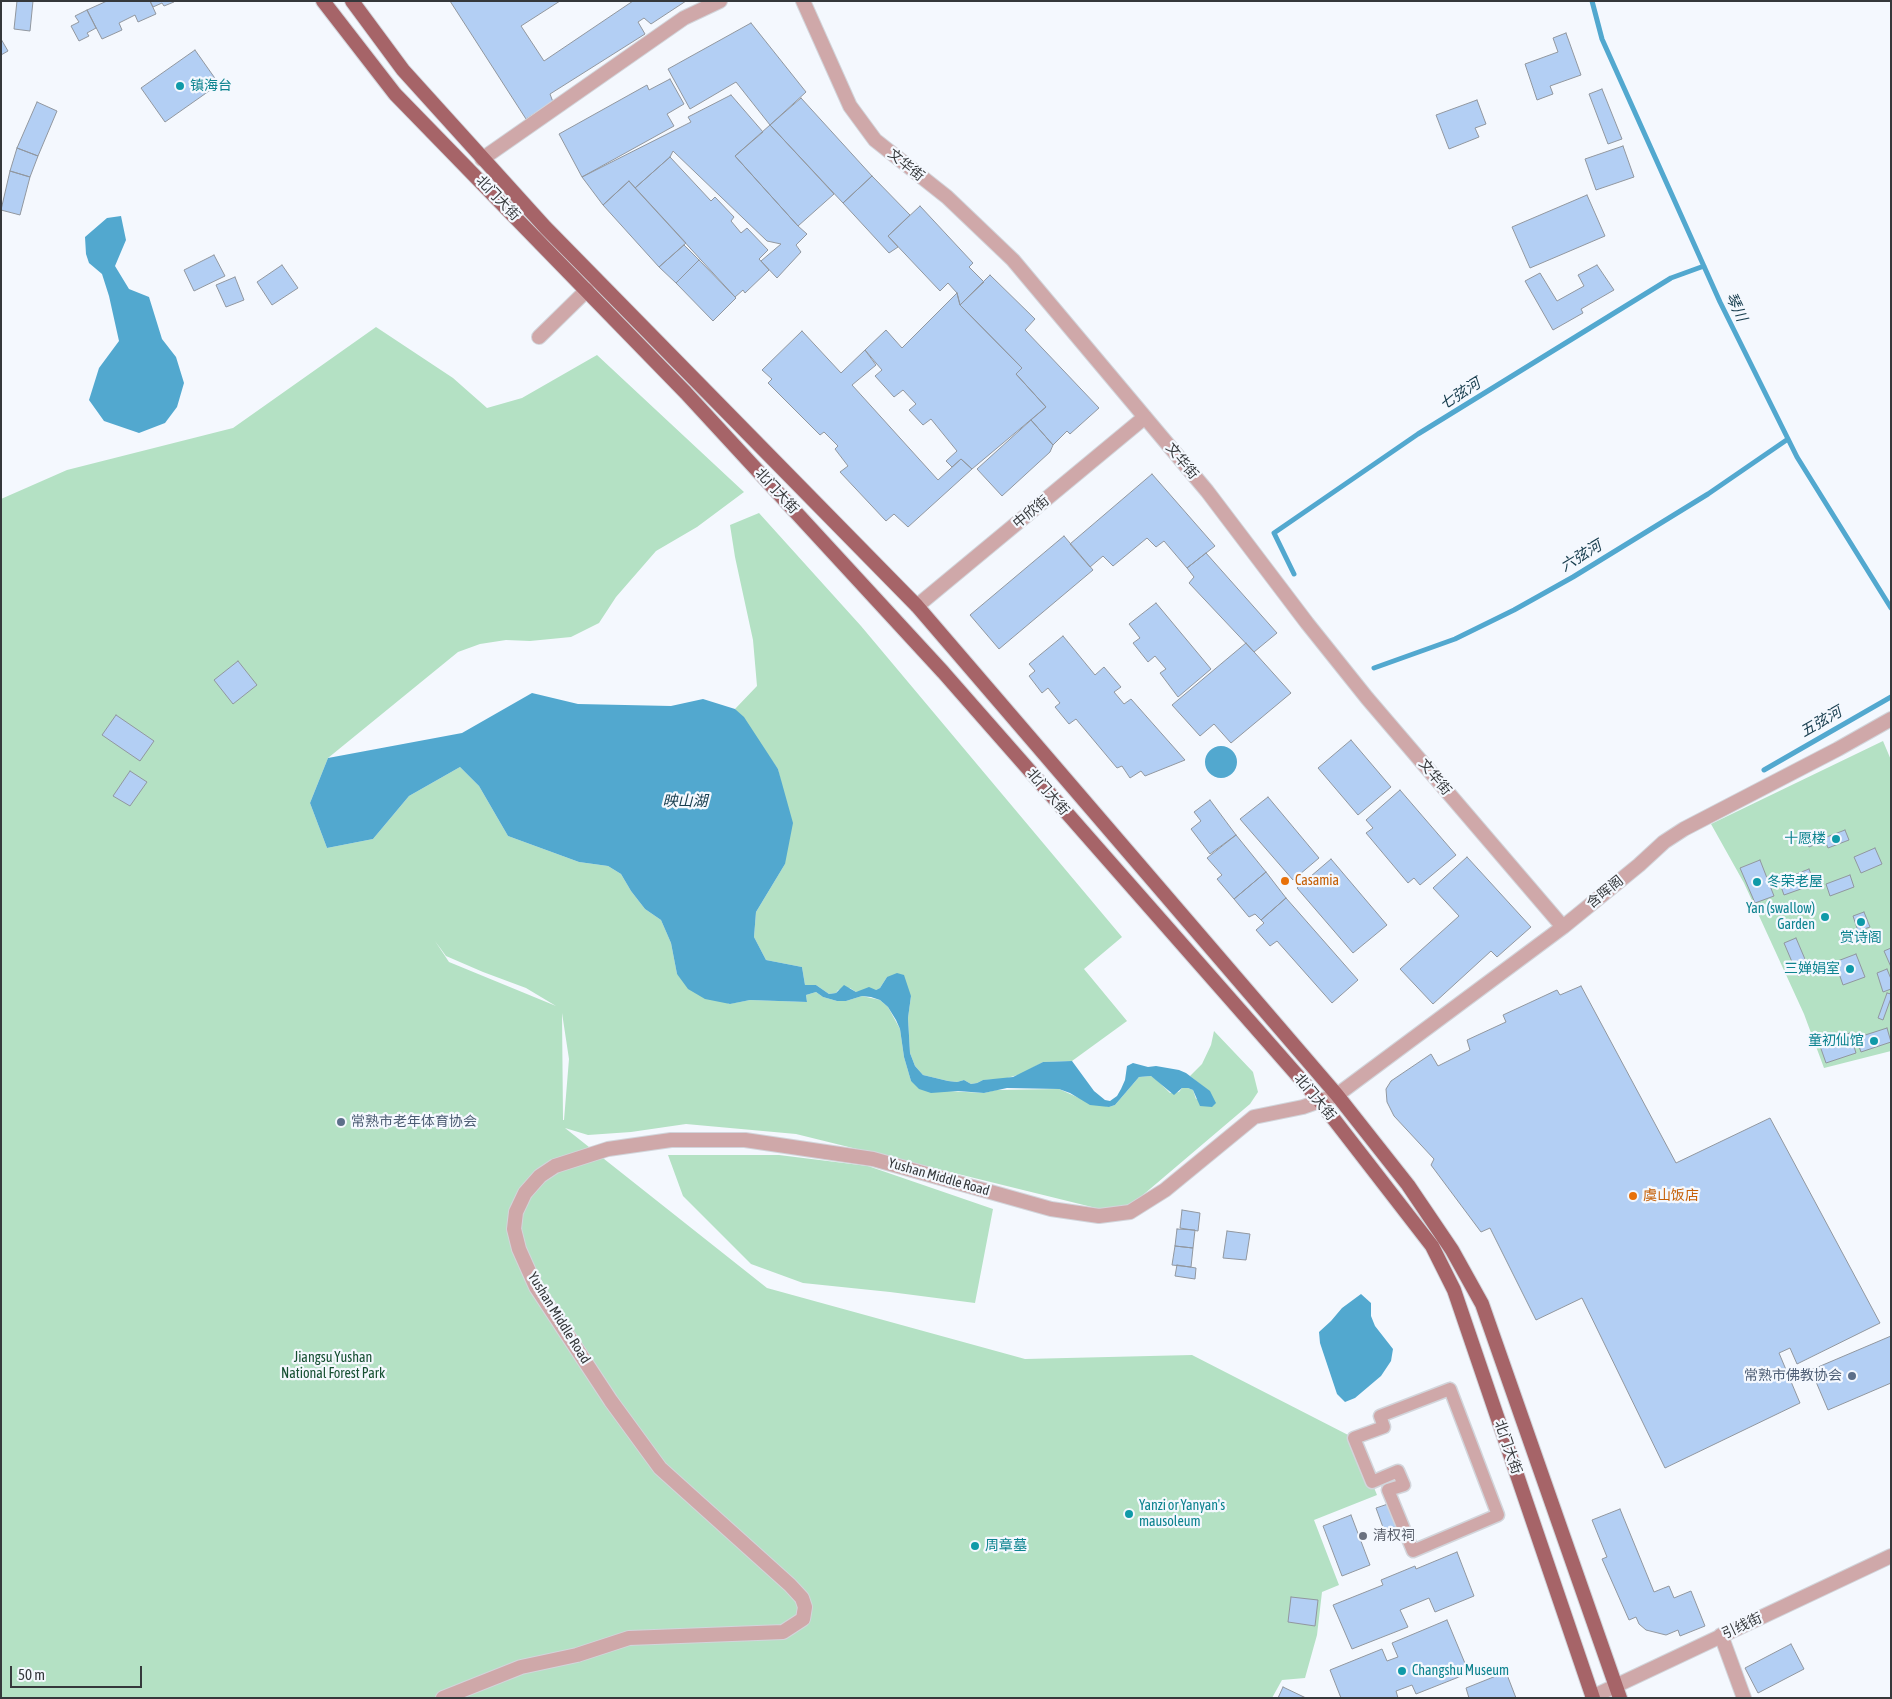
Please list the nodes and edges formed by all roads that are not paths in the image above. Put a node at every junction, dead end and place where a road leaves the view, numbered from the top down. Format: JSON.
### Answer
{"nodes":[{"id":1,"x":323,"y":1,"type":"edge"},
{"id":2,"x":352,"y":1,"type":"edge"},
{"id":3,"x":720,"y":1,"type":"edge"},
{"id":4,"x":803,"y":1,"type":"edge"},
{"id":5,"x":482,"y":158,"type":"junction"},
{"id":6,"x":587,"y":290,"type":"junction"},
{"id":7,"x":539,"y":337,"type":"dead end"},
{"id":8,"x":1145,"y":417,"type":"junction"},
{"id":9,"x":916,"y":606,"type":"junction"},
{"id":10,"x":1891,"y":718,"type":"edge"},
{"id":11,"x":1563,"y":927,"type":"junction"},
{"id":12,"x":1337,"y":1095,"type":"junction"},
{"id":13,"x":1319,"y":1100,"type":"junction"},
{"id":14,"x":1380,"y":1416,"type":"joint"},
{"id":15,"x":1891,"y":1556,"type":"edge"},
{"id":16,"x":1721,"y":1635,"type":"junction"},
{"id":17,"x":1618,"y":1691,"type":"edge"},
{"id":18,"x":1593,"y":1697,"type":"edge"},
{"id":19,"x":443,"y":1698,"type":"edge"},
{"id":20,"x":1744,"y":1698,"type":"edge"}],
"edges":[{"from":1,"to":6,"type":"main road","name":"北门大街"},
{"from":2,"to":5,"type":"main road","name":"北门大街"},
{"from":3,"to":5,"type":"street"},
{"from":4,"to":8,"type":"street","name":"文华街"},
{"from":5,"to":9,"type":"main road","name":"北门大街"},
{"from":6,"to":7,"type":"street"},
{"from":6,"to":13,"type":"main road","name":"北门大街"},
{"from":8,"to":9,"type":"street","name":"中欣街"},
{"from":8,"to":11,"type":"street","name":"文华街"},
{"from":9,"to":12,"type":"main road","name":"北门大街"},
{"from":10,"to":11,"type":"street","name":"含晖阁"},
{"from":11,"to":12,"type":"street","name":"含晖阁"},
{"from":12,"to":13,"type":"street","name":"Yushan Middle Road"},
{"from":12,"to":17,"type":"main road","name":"北门大街"},
{"from":13,"to":18,"type":"main road","name":"北门大街"},
{"from":13,"to":19,"type":"street","name":"Yushan Middle Road"},
{"from":14,"to":14,"type":"street"},
{"from":15,"to":16,"type":"street","name":"引线街"},
{"from":16,"to":17,"type":"street","name":"引线街"},
{"from":16,"to":20,"type":"street"},
{"from":17,"to":18,"type":"street","name":"引线街"}]}
